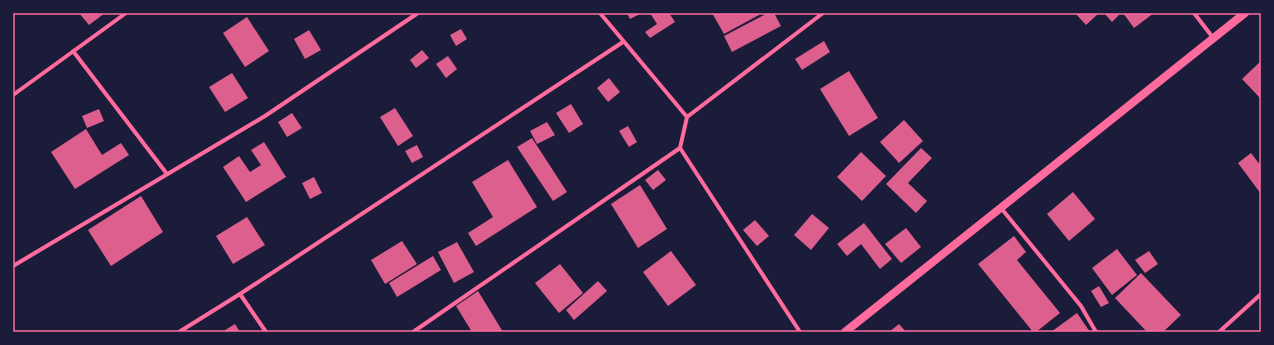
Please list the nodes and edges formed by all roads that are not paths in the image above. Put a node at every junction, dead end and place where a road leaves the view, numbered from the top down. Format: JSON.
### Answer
{"nodes":[{"id":1,"x":126,"y":13,"type":"edge"},
{"id":2,"x":418,"y":13,"type":"edge"},
{"id":3,"x":600,"y":13,"type":"edge"},
{"id":4,"x":823,"y":13,"type":"edge"},
{"id":5,"x":1194,"y":13,"type":"edge"},
{"id":6,"x":1244,"y":13,"type":"edge"},
{"id":7,"x":1214,"y":38,"type":"junction"},
{"id":8,"x":623,"y":42,"type":"junction"},
{"id":9,"x":73,"y":51,"type":"junction"},
{"id":10,"x":13,"y":95,"type":"edge"},
{"id":11,"x":687,"y":117,"type":"junction"},
{"id":12,"x":680,"y":148,"type":"junction"},
{"id":13,"x":167,"y":174,"type":"junction"},
{"id":14,"x":1001,"y":208,"type":"junction"},
{"id":15,"x":13,"y":266,"type":"edge"},
{"id":16,"x":240,"y":294,"type":"junction"},
{"id":17,"x":1261,"y":294,"type":"edge"},
{"id":18,"x":179,"y":332,"type":"edge"},
{"id":19,"x":266,"y":332,"type":"edge"},
{"id":20,"x":413,"y":332,"type":"edge"},
{"id":21,"x":800,"y":332,"type":"edge"},
{"id":22,"x":845,"y":332,"type":"edge"},
{"id":23,"x":1096,"y":332,"type":"edge"},
{"id":24,"x":1219,"y":332,"type":"edge"}],
"edges":[{"from":1,"to":9,"type":"street"},
{"from":2,"to":13,"type":"street"},
{"from":3,"to":8,"type":"street"},
{"from":4,"to":11,"type":"street"},
{"from":5,"to":7,"type":"street"},
{"from":6,"to":7,"type":"main road"},
{"from":7,"to":14,"type":"main road"},
{"from":8,"to":11,"type":"street"},
{"from":8,"to":16,"type":"street"},
{"from":9,"to":10,"type":"street"},
{"from":9,"to":13,"type":"street"},
{"from":11,"to":12,"type":"street"},
{"from":12,"to":20,"type":"street"},
{"from":12,"to":21,"type":"street"},
{"from":13,"to":15,"type":"street"},
{"from":14,"to":22,"type":"main road"},
{"from":14,"to":23,"type":"street"},
{"from":16,"to":18,"type":"street"},
{"from":16,"to":19,"type":"street"},
{"from":17,"to":24,"type":"street"}]}
